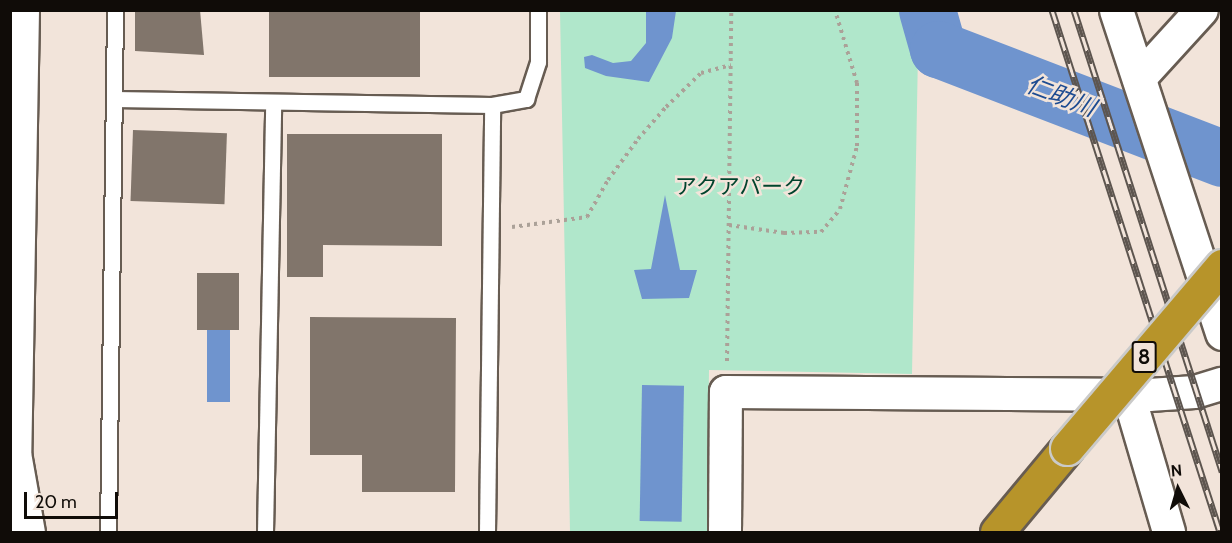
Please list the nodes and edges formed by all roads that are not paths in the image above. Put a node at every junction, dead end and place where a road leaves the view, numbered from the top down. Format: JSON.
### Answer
{"nodes":[{"id":1,"x":22,"y":10,"type":"edge"},
{"id":2,"x":115,"y":10,"type":"edge"},
{"id":3,"x":538,"y":10,"type":"edge"},
{"id":4,"x":1116,"y":10,"type":"edge"},
{"id":5,"x":1202,"y":10,"type":"edge"},
{"id":6,"x":1139,"y":79,"type":"junction"},
{"id":7,"x":114,"y":99,"type":"junction"},
{"id":8,"x":273,"y":102,"type":"junction"},
{"id":9,"x":492,"y":105,"type":"junction"},
{"id":10,"x":1221,"y":266,"type":"edge"},
{"id":11,"x":1221,"y":333,"type":"edge"},
{"id":12,"x":1221,"y":384,"type":"edge"},
{"id":13,"x":1129,"y":396,"type":"junction"},
{"id":14,"x":28,"y":532,"type":"edge"},
{"id":15,"x":108,"y":532,"type":"edge"},
{"id":16,"x":265,"y":532,"type":"edge"},
{"id":17,"x":488,"y":532,"type":"edge"},
{"id":18,"x":725,"y":532,"type":"edge"},
{"id":19,"x":997,"y":532,"type":"edge"},
{"id":20,"x":1169,"y":532,"type":"edge"}],
"edges":[{"from":1,"to":14,"type":"street"},
{"from":2,"to":7,"type":"lane"},
{"from":3,"to":9,"type":"lane"},
{"from":4,"to":6,"type":"street"},
{"from":5,"to":6,"type":"street"},
{"from":6,"to":11,"type":"street"},
{"from":7,"to":8,"type":"lane"},
{"from":7,"to":15,"type":"lane"},
{"from":8,"to":9,"type":"lane"},
{"from":8,"to":16,"type":"lane"},
{"from":9,"to":17,"type":"lane"},
{"from":10,"to":19,"type":"highway","number":"8","bridge":true},
{"from":12,"to":13,"type":"street"},
{"from":13,"to":18,"type":"street"},
{"from":13,"to":20,"type":"street"}]}
